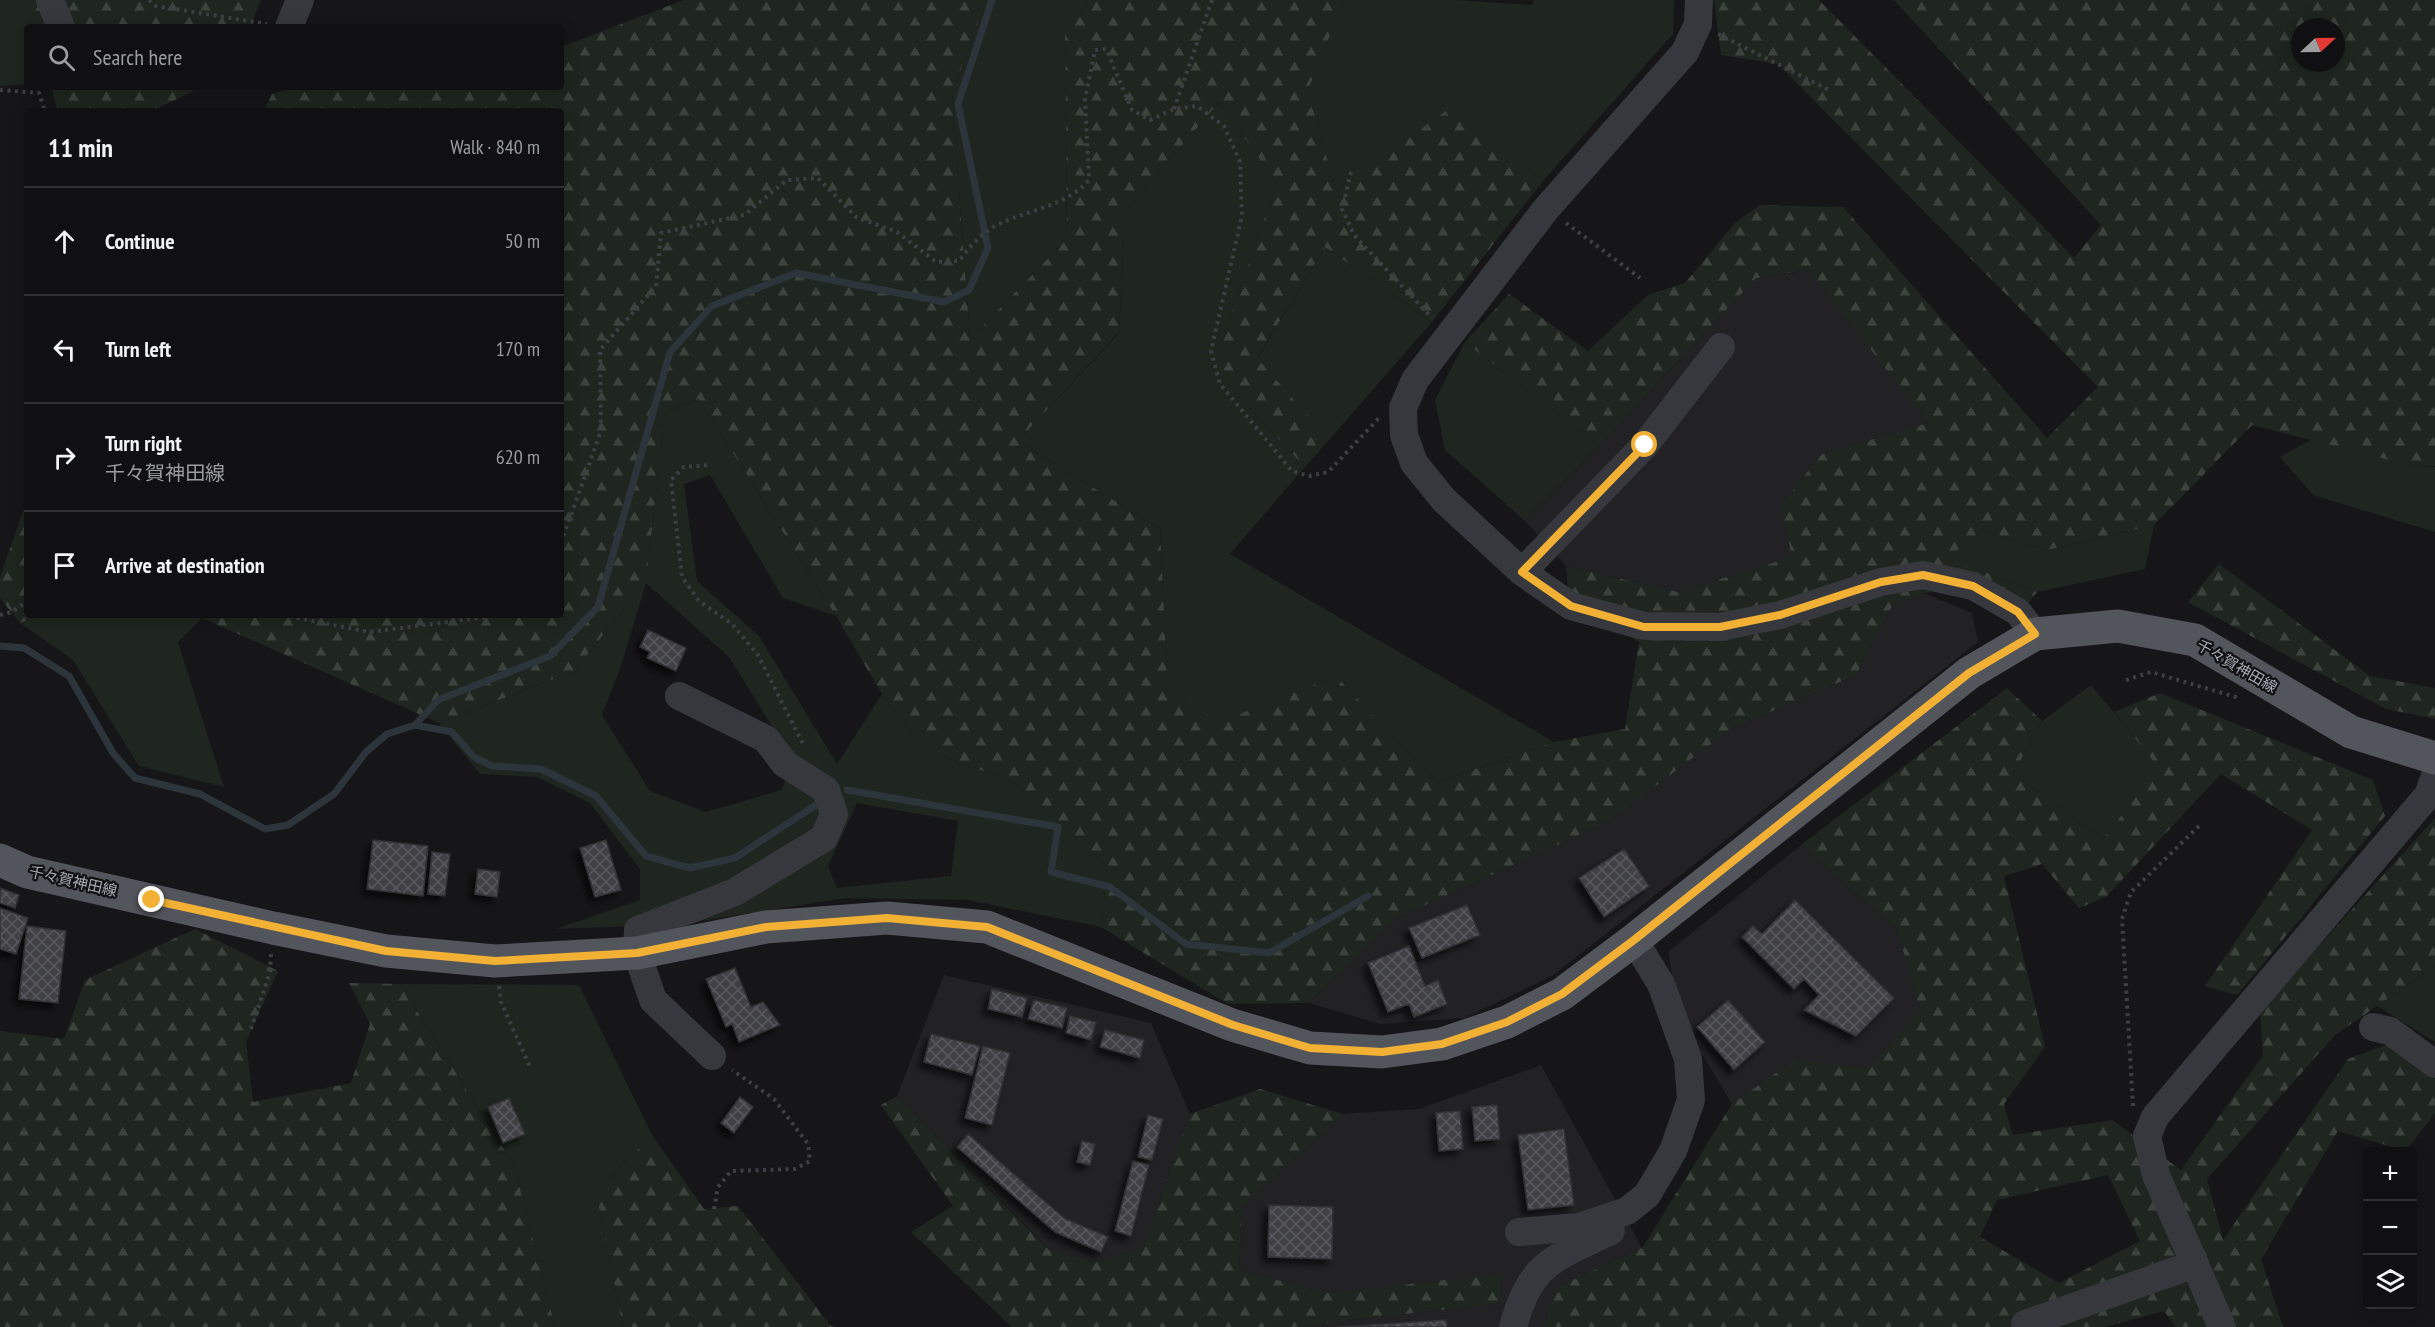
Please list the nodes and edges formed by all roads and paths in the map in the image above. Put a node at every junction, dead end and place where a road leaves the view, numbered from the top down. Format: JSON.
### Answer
{"nodes":[{"id":1,"x":50,"y":0,"type":"edge"},
{"id":2,"x":149,"y":0,"type":"edge"},
{"id":3,"x":300,"y":0,"type":"edge"},
{"id":4,"x":1212,"y":0,"type":"edge"},
{"id":5,"x":1699,"y":12,"type":"edge"},
{"id":6,"x":60,"y":24,"type":"edge"},
{"id":7,"x":270,"y":24,"type":"edge"},
{"id":8,"x":284,"y":24,"type":"edge"},
{"id":9,"x":0,"y":90,"type":"edge"},
{"id":10,"x":1829,"y":90,"type":"dead end"},
{"id":11,"x":44,"y":108,"type":"edge"},
{"id":12,"x":1174,"y":109,"type":"junction"},
{"id":13,"x":1351,"y":172,"type":"dead end"},
{"id":14,"x":1546,"y":208,"type":"junction"},
{"id":15,"x":1640,"y":278,"type":"dead end"},
{"id":16,"x":1448,"y":336,"type":"junction"},
{"id":17,"x":1721,"y":347,"type":"dead end"},
{"id":18,"x":1403,"y":408,"type":"junction"},
{"id":19,"x":707,"y":465,"type":"dead end"},
{"id":20,"x":564,"y":535,"type":"edge"},
{"id":21,"x":1522,"y":572,"type":"junction"},
{"id":22,"x":24,"y":603,"type":"edge"},
{"id":23,"x":0,"y":615,"type":"edge"},
{"id":24,"x":297,"y":618,"type":"edge"},
{"id":25,"x":479,"y":618,"type":"edge"},
{"id":26,"x":2035,"y":634,"type":"junction"},
{"id":27,"x":2126,"y":680,"type":"dead end"},
{"id":28,"x":2273,"y":686,"type":"junction"},
{"id":29,"x":679,"y":696,"type":"dead end"},
{"id":30,"x":805,"y":748,"type":"dead end"},
{"id":31,"x":2435,"y":758,"type":"edge"},
{"id":32,"x":2435,"y":776,"type":"edge"},
{"id":33,"x":2200,"y":825,"type":"dead end"},
{"id":34,"x":0,"y":860,"type":"edge"},
{"id":35,"x":273,"y":928,"type":"junction"},
{"id":36,"x":1634,"y":940,"type":"junction"},
{"id":37,"x":637,"y":953,"type":"junction"},
{"id":38,"x":495,"y":961,"type":"junction"},
{"id":39,"x":2373,"y":1027,"type":"dead end"},
{"id":40,"x":251,"y":1029,"type":"dead end"},
{"id":41,"x":712,"y":1056,"type":"joint"},
{"id":42,"x":2435,"y":1064,"type":"edge"},
{"id":43,"x":531,"y":1069,"type":"dead end"},
{"id":44,"x":2147,"y":1136,"type":"junction"},
{"id":45,"x":714,"y":1209,"type":"dead end"},
{"id":46,"x":1627,"y":1211,"type":"junction"},
{"id":47,"x":1519,"y":1232,"type":"dead end"},
{"id":48,"x":2195,"y":1264,"type":"junction"},
{"id":49,"x":2025,"y":1324,"type":"dead end"},
{"id":50,"x":1513,"y":1327,"type":"edge"},
{"id":51,"x":2222,"y":1327,"type":"edge"}],
"edges":[{"from":1,"to":6,"type":"street"},
{"from":2,"to":7,"type":"path"},
{"from":3,"to":8,"type":"street"},
{"from":4,"to":12,"type":"path"},
{"from":5,"to":10,"type":"path"},
{"from":5,"to":14,"type":"street"},
{"from":9,"to":11,"type":"path"},
{"from":12,"to":18,"type":"path"},
{"from":12,"to":20,"type":"path"},
{"from":13,"to":16,"type":"path"},
{"from":14,"to":15,"type":"path"},
{"from":14,"to":16,"type":"street"},
{"from":16,"to":18,"type":"street"},
{"from":17,"to":21,"type":"street"},
{"from":18,"to":21,"type":"street"},
{"from":19,"to":30,"type":"path"},
{"from":21,"to":26,"type":"street"},
{"from":22,"to":23,"type":"path"},
{"from":24,"to":25,"type":"path"},
{"from":26,"to":28,"type":"main road","name":"千々賀神田線"},
{"from":26,"to":36,"type":"main road","name":"千々賀神田線"},
{"from":27,"to":28,"type":"path"},
{"from":28,"to":31,"type":"main road","name":"千々賀神田線"},
{"from":29,"to":37,"type":"street"},
{"from":32,"to":44,"type":"street"},
{"from":33,"to":44,"type":"path"},
{"from":34,"to":35,"type":"main road","name":"千々賀神田線"},
{"from":35,"to":38,"type":"main road","name":"千々賀神田線"},
{"from":35,"to":40,"type":"path"},
{"from":36,"to":37,"type":"main road","name":"千々賀神田線"},
{"from":36,"to":46,"type":"street"},
{"from":37,"to":38,"type":"main road","name":"千々賀神田線"},
{"from":37,"to":41,"type":"street"},
{"from":38,"to":43,"type":"path"},
{"from":39,"to":42,"type":"street"},
{"from":41,"to":45,"type":"path"},
{"from":44,"to":48,"type":"street"},
{"from":46,"to":47,"type":"street"},
{"from":46,"to":50,"type":"street"},
{"from":48,"to":49,"type":"street"},
{"from":48,"to":51,"type":"street"}]}
